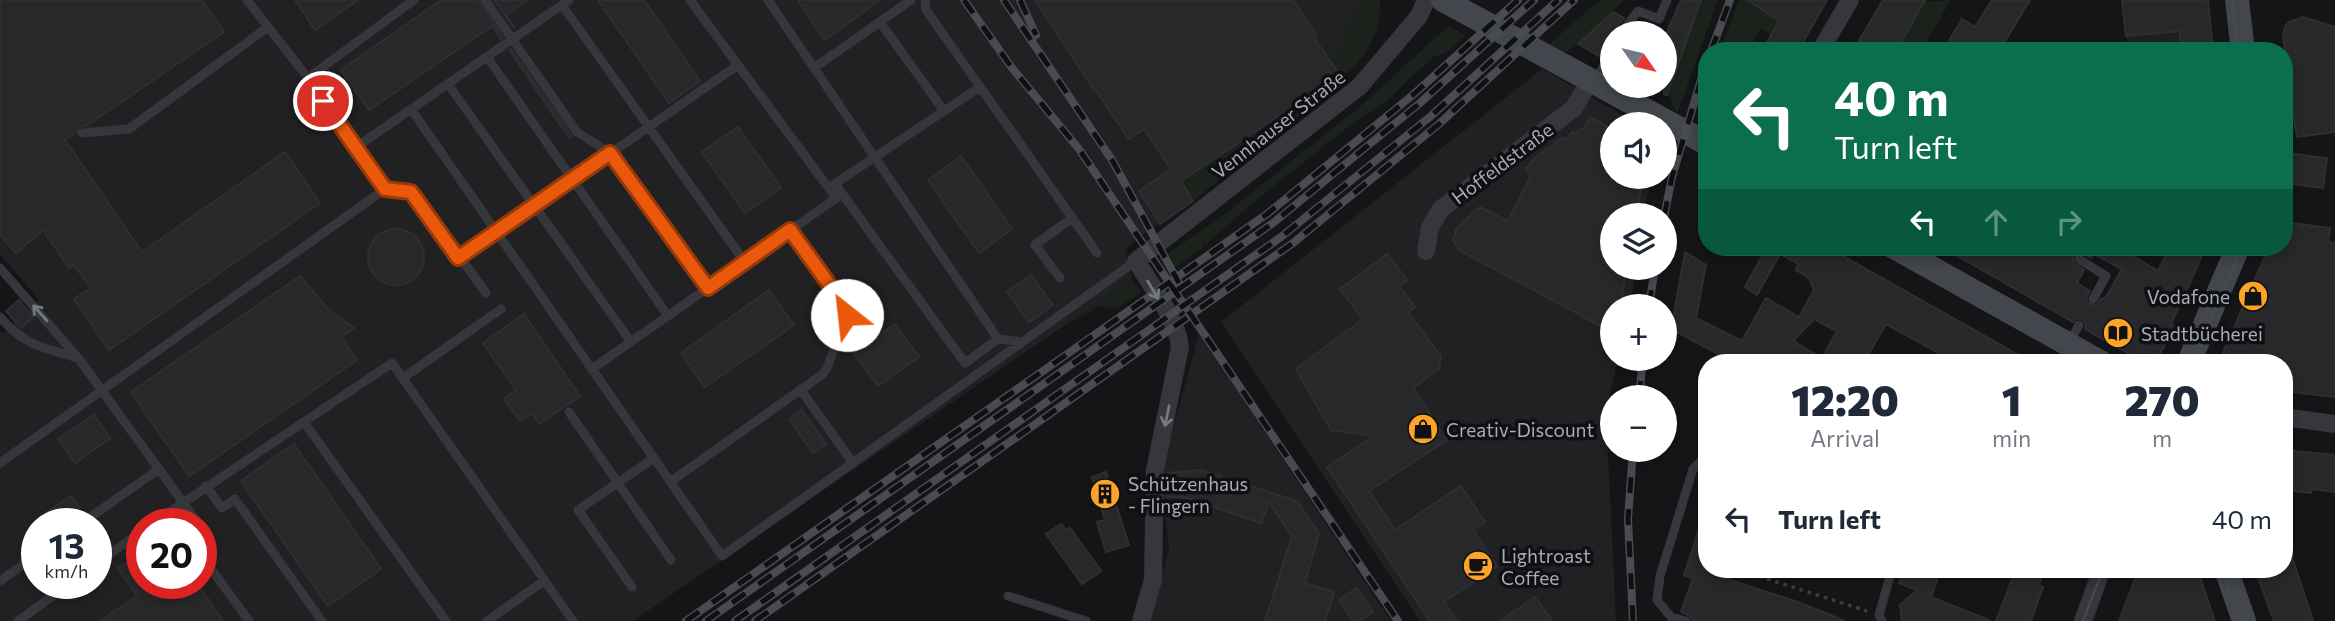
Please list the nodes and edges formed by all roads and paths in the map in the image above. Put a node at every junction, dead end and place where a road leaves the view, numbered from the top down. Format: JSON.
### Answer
{"nodes":[{"id":1,"x":247,"y":0,"type":"edge"},
{"id":2,"x":414,"y":0,"type":"edge"},
{"id":3,"x":485,"y":0,"type":"edge"},
{"id":4,"x":690,"y":0,"type":"edge"},
{"id":5,"x":768,"y":0,"type":"edge"},
{"id":6,"x":911,"y":0,"type":"edge"},
{"id":7,"x":925,"y":0,"type":"edge"},
{"id":8,"x":1426,"y":0,"type":"edge"},
{"id":9,"x":1443,"y":0,"type":"edge"},
{"id":10,"x":1667,"y":0,"type":"edge"},
{"id":11,"x":1850,"y":0,"type":"edge"},
{"id":12,"x":2237,"y":0,"type":"edge"},
{"id":13,"x":565,"y":2,"type":"edge"},
{"id":14,"x":1631,"y":21,"type":"edge"},
{"id":15,"x":880,"y":22,"type":"junction"},
{"id":16,"x":268,"y":27,"type":"junction"},
{"id":17,"x":1825,"y":42,"type":"edge"},
{"id":18,"x":2242,"y":42,"type":"edge"},
{"id":19,"x":487,"y":57,"type":"junction"},
{"id":20,"x":738,"y":65,"type":"junction"},
{"id":21,"x":814,"y":68,"type":"junction"},
{"id":22,"x":1600,"y":70,"type":"edge"},
{"id":23,"x":308,"y":78,"type":"junction"},
{"id":24,"x":1592,"y":81,"type":"junction"},
{"id":25,"x":448,"y":84,"type":"junction"},
{"id":26,"x":980,"y":87,"type":"junction"},
{"id":27,"x":411,"y":110,"type":"junction"},
{"id":28,"x":944,"y":111,"type":"junction"},
{"id":29,"x":1645,"y":112,"type":"edge"},
{"id":30,"x":649,"y":127,"type":"junction"},
{"id":31,"x":1677,"y":129,"type":"edge"},
{"id":32,"x":82,"y":134,"type":"dead end"},
{"id":33,"x":1698,"y":139,"type":"edge"},
{"id":34,"x":355,"y":148,"type":"junction"},
{"id":35,"x":610,"y":153,"type":"junction"},
{"id":36,"x":875,"y":157,"type":"junction"},
{"id":37,"x":573,"y":179,"type":"junction"},
{"id":38,"x":832,"y":186,"type":"junction"},
{"id":39,"x":385,"y":189,"type":"junction"},
{"id":40,"x":839,"y":196,"type":"junction"},
{"id":41,"x":535,"y":206,"type":"junction"},
{"id":42,"x":1072,"y":218,"type":"junction"},
{"id":43,"x":790,"y":230,"type":"junction"},
{"id":44,"x":497,"y":232,"type":"junction"},
{"id":45,"x":1426,"y":251,"type":"dead end"},
{"id":46,"x":1097,"y":253,"type":"dead end"},
{"id":47,"x":1912,"y":256,"type":"edge"},
{"id":48,"x":2234,"y":256,"type":"edge"},
{"id":49,"x":460,"y":257,"type":"junction"},
{"id":50,"x":2079,"y":259,"type":"dead end"},
{"id":51,"x":744,"y":261,"type":"junction"},
{"id":52,"x":1136,"y":261,"type":"junction"},
{"id":53,"x":0,"y":268,"type":"edge"},
{"id":54,"x":1060,"y":278,"type":"dead end"},
{"id":55,"x":708,"y":288,"type":"junction"},
{"id":56,"x":486,"y":293,"type":"dead end"},
{"id":57,"x":2093,"y":299,"type":"dead end"},
{"id":58,"x":500,"y":309,"type":"dead end"},
{"id":59,"x":668,"y":316,"type":"junction"},
{"id":60,"x":0,"y":317,"type":"edge"},
{"id":61,"x":998,"y":339,"type":"junction"},
{"id":62,"x":631,"y":342,"type":"junction"},
{"id":63,"x":1022,"y":342,"type":"junction"},
{"id":64,"x":2092,"y":354,"type":"edge"},
{"id":65,"x":2192,"y":354,"type":"edge"},
{"id":66,"x":79,"y":359,"type":"junction"},
{"id":67,"x":592,"y":369,"type":"junction"},
{"id":68,"x":403,"y":378,"type":"junction"},
{"id":69,"x":800,"y":389,"type":"junction"},
{"id":70,"x":103,"y":391,"type":"junction"},
{"id":71,"x":569,"y":412,"type":"dead end"},
{"id":72,"x":2293,"y":418,"type":"edge"},
{"id":73,"x":304,"y":422,"type":"junction"},
{"id":74,"x":2335,"y":424,"type":"edge"},
{"id":75,"x":654,"y":458,"type":"junction"},
{"id":76,"x":0,"y":463,"type":"edge"},
{"id":77,"x":853,"y":463,"type":"junction"},
{"id":78,"x":1698,"y":464,"type":"edge"},
{"id":79,"x":159,"y":469,"type":"junction"},
{"id":80,"x":670,"y":482,"type":"junction"},
{"id":81,"x":618,"y":483,"type":"junction"},
{"id":82,"x":206,"y":486,"type":"junction"},
{"id":83,"x":183,"y":502,"type":"junction"},
{"id":84,"x":103,"y":508,"type":"edge"},
{"id":85,"x":174,"y":508,"type":"edge"},
{"id":86,"x":187,"y":508,"type":"edge"},
{"id":87,"x":671,"y":560,"type":"dead end"},
{"id":88,"x":21,"y":566,"type":"edge"},
{"id":89,"x":217,"y":577,"type":"edge"},
{"id":90,"x":1764,"y":578,"type":"edge"},
{"id":91,"x":1890,"y":578,"type":"edge"},
{"id":92,"x":2099,"y":578,"type":"edge"},
{"id":93,"x":2229,"y":578,"type":"edge"},
{"id":94,"x":544,"y":580,"type":"junction"},
{"id":95,"x":0,"y":581,"type":"edge"},
{"id":96,"x":632,"y":587,"type":"dead end"},
{"id":97,"x":1008,"y":596,"type":"dead end"},
{"id":98,"x":49,"y":599,"type":"edge"},
{"id":99,"x":1880,"y":618,"type":"edge"},
{"id":100,"x":18,"y":621,"type":"edge"},
{"id":101,"x":249,"y":621,"type":"edge"},
{"id":102,"x":322,"y":621,"type":"edge"},
{"id":103,"x":446,"y":621,"type":"edge"},
{"id":104,"x":487,"y":621,"type":"edge"},
{"id":105,"x":572,"y":621,"type":"edge"},
{"id":106,"x":1086,"y":621,"type":"edge"},
{"id":107,"x":1141,"y":621,"type":"edge"},
{"id":108,"x":1686,"y":621,"type":"edge"},
{"id":109,"x":2083,"y":621,"type":"edge"},
{"id":110,"x":2244,"y":621,"type":"edge"}],
"edges":[{"from":1,"to":16,"type":"lane"},
{"from":2,"to":23,"type":"lane"},
{"from":3,"to":35,"type":"lane","bridge":true},
{"from":4,"to":20,"type":"lane"},
{"from":5,"to":21,"type":"lane"},
{"from":6,"to":15,"type":"lane"},
{"from":7,"to":26,"type":"lane"},
{"from":8,"to":52,"type":"street","name":"Vennhauser Straße"},
{"from":9,"to":24,"type":"street"},
{"from":10,"to":14,"type":"lane"},
{"from":11,"to":17,"type":"street"},
{"from":12,"to":18,"type":"street"},
{"from":13,"to":19,"type":"lane"},
{"from":13,"to":30,"type":"lane"},
{"from":15,"to":21,"type":"lane"},
{"from":15,"to":28,"type":"lane"},
{"from":16,"to":23,"type":"lane"},
{"from":16,"to":32,"type":"lane"},
{"from":19,"to":25,"type":"lane"},
{"from":19,"to":37,"type":"lane"},
{"from":20,"to":30,"type":"lane"},
{"from":20,"to":38,"type":"lane"},
{"from":21,"to":36,"type":"lane"},
{"from":22,"to":24,"type":"lane"},
{"from":23,"to":34,"type":"lane"},
{"from":24,"to":29,"type":"street"},
{"from":24,"to":45,"type":"street","name":"Hoffeldstraße"},
{"from":25,"to":27,"type":"lane"},
{"from":25,"to":41,"type":"lane"},
{"from":26,"to":28,"type":"lane"},
{"from":26,"to":42,"type":"lane"},
{"from":27,"to":34,"type":"lane"},
{"from":27,"to":44,"type":"lane"},
{"from":28,"to":36,"type":"lane"},
{"from":30,"to":35,"type":"lane"},
{"from":30,"to":51,"type":"lane"},
{"from":31,"to":33,"type":"street"},
{"from":34,"to":39,"type":"lane"},
{"from":35,"to":37,"type":"lane"},
{"from":35,"to":55,"type":"lane"},
{"from":36,"to":38,"type":"lane"},
{"from":36,"to":61,"type":"lane"},
{"from":37,"to":41,"type":"lane"},
{"from":37,"to":59,"type":"lane"},
{"from":38,"to":40,"type":"lane"},
{"from":39,"to":49,"type":"lane"},
{"from":39,"to":70,"type":"lane"},
{"from":40,"to":43,"type":"lane"},
{"from":40,"to":61,"type":"lane"},
{"from":41,"to":44,"type":"lane"},
{"from":41,"to":62,"type":"lane"},
{"from":42,"to":46,"type":"lane"},
{"from":42,"to":54,"type":"lane"},
{"from":43,"to":51,"type":"lane"},
{"from":43,"to":69,"type":"lane"},
{"from":44,"to":49,"type":"lane"},
{"from":44,"to":67,"type":"lane"},
{"from":47,"to":64,"type":"street"},
{"from":48,"to":65,"type":"street"},
{"from":49,"to":56,"type":"lane"},
{"from":50,"to":57,"type":"lane"},
{"from":51,"to":55,"type":"lane"},
{"from":52,"to":63,"type":"lane"},
{"from":52,"to":107,"type":"street","one_way":true},
{"from":66,"to":53,"type":"lane","one_way":true},
{"from":55,"to":59,"type":"lane"},
{"from":58,"to":68,"type":"lane"},
{"from":59,"to":62,"type":"lane"},
{"from":60,"to":66,"type":"lane"},
{"from":61,"to":63,"type":"lane"},
{"from":62,"to":67,"type":"lane"},
{"from":63,"to":77,"type":"lane"},
{"from":66,"to":70,"type":"lane"},
{"from":67,"to":75,"type":"lane"},
{"from":68,"to":73,"type":"lane"},
{"from":68,"to":94,"type":"lane"},
{"from":69,"to":77,"type":"lane"},
{"from":69,"to":80,"type":"lane"},
{"from":70,"to":76,"type":"lane"},
{"from":70,"to":79,"type":"lane"},
{"from":71,"to":81,"type":"lane"},
{"from":72,"to":74,"type":"street"},
{"from":73,"to":82,"type":"lane"},
{"from":73,"to":103,"type":"lane"},
{"from":75,"to":80,"type":"lane"},
{"from":75,"to":81,"type":"lane"},
{"from":77,"to":80,"type":"lane"},
{"from":78,"to":108,"type":"lane"},
{"from":79,"to":83,"type":"lane"},
{"from":79,"to":84,"type":"lane"},
{"from":81,"to":87,"type":"lane"},
{"from":81,"to":96,"type":"lane"},
{"from":82,"to":83,"type":"lane"},
{"from":82,"to":102,"type":"lane"},
{"from":83,"to":85,"type":"lane"},
{"from":83,"to":86,"type":"lane"},
{"from":88,"to":95,"type":"lane"},
{"from":89,"to":101,"type":"lane"},
{"from":90,"to":99,"type":"path"},
{"from":91,"to":99,"type":"lane"},
{"from":92,"to":109,"type":"street"},
{"from":93,"to":110,"type":"street"},
{"from":94,"to":104,"type":"lane"},
{"from":94,"to":105,"type":"lane"},
{"from":97,"to":106,"type":"lane"},
{"from":98,"to":100,"type":"lane"}]}
